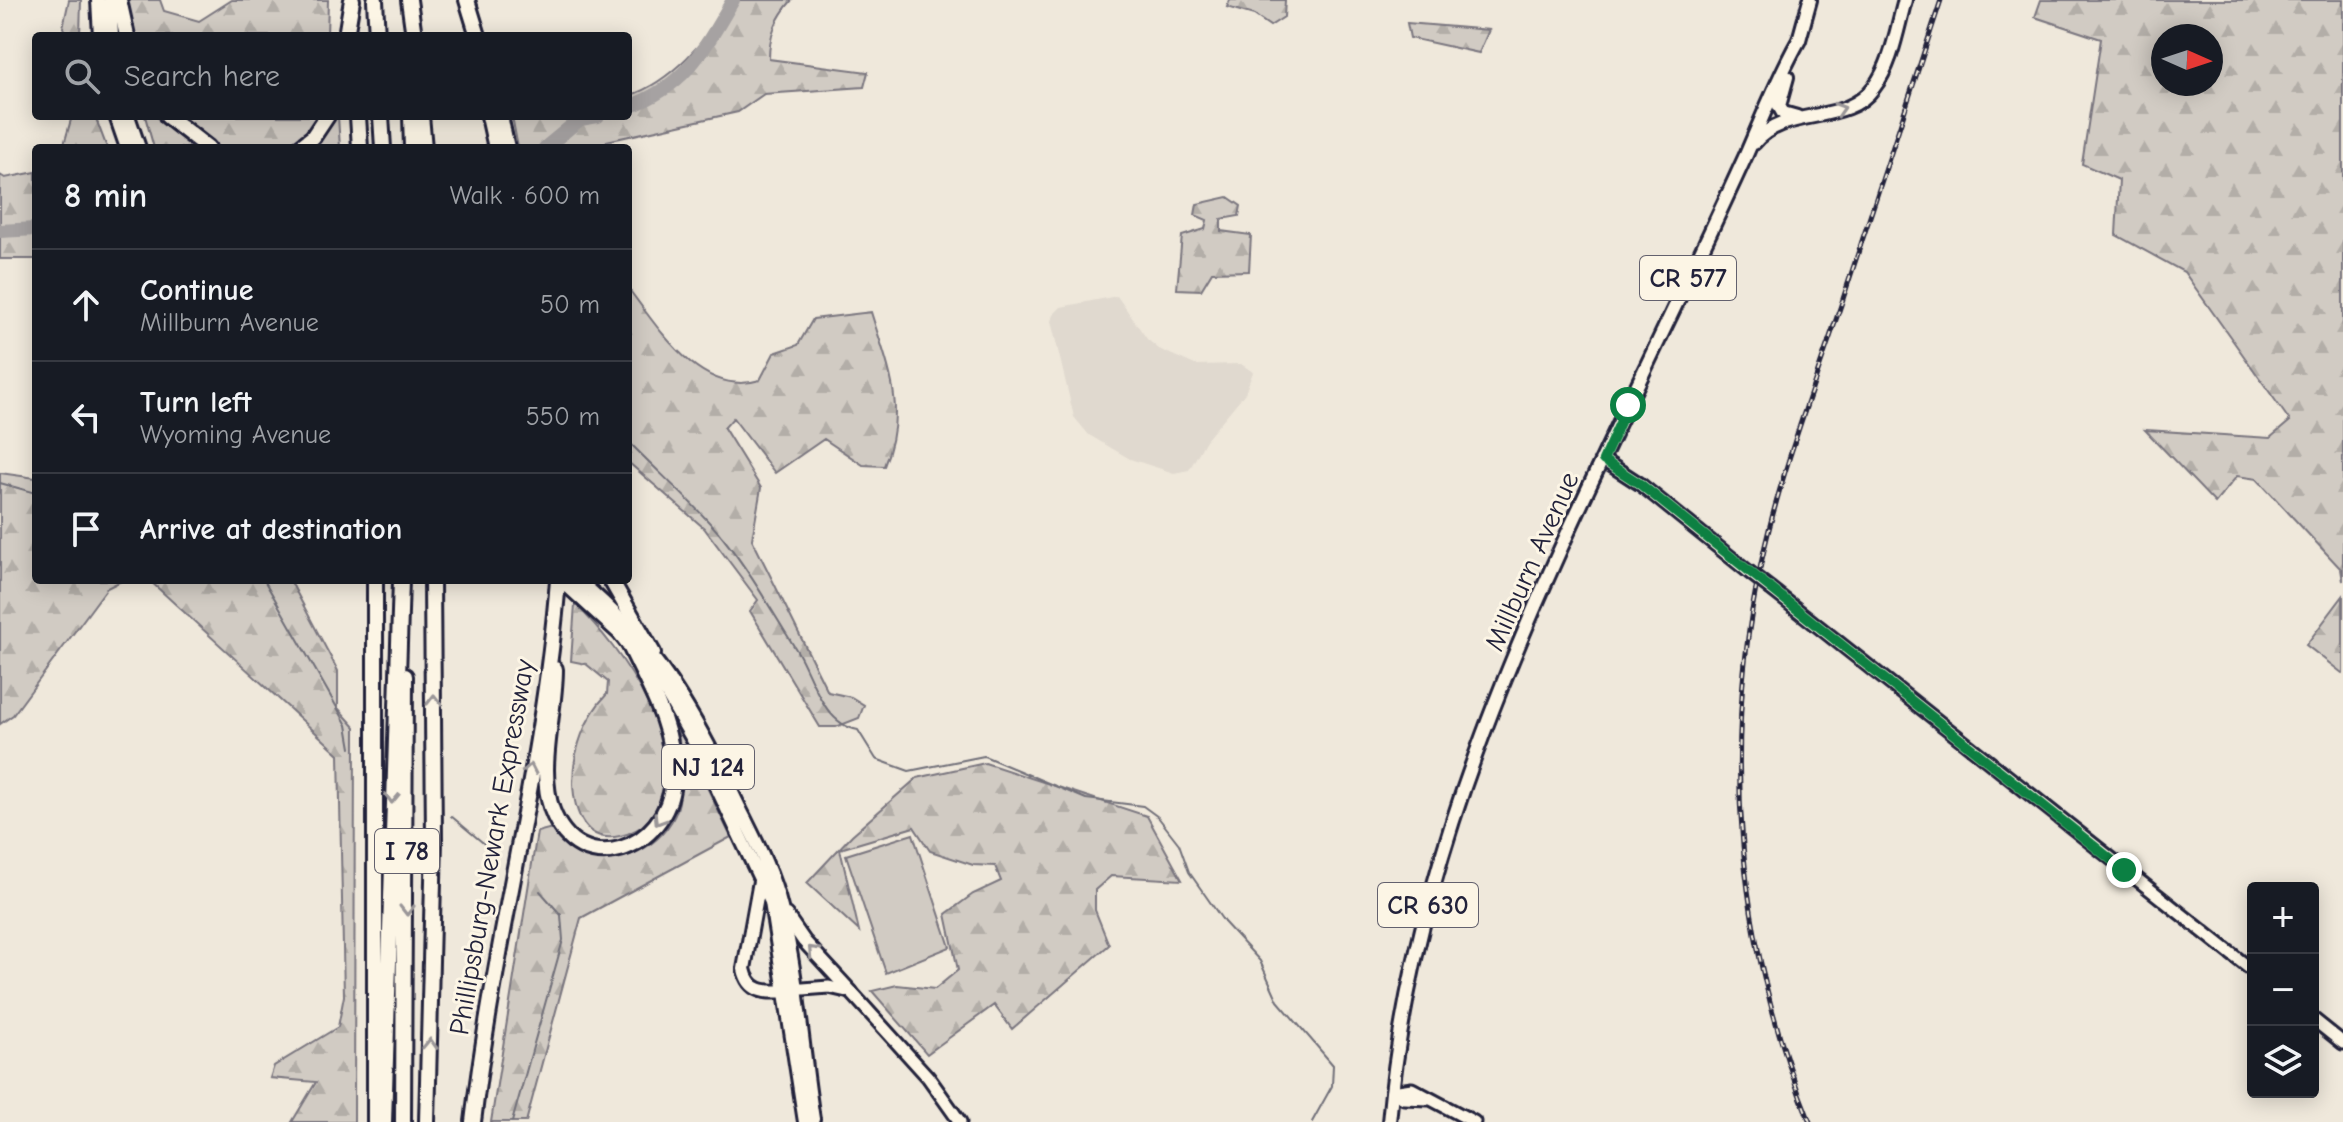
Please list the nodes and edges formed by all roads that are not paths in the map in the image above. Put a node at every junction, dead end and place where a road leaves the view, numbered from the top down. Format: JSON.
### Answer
{"nodes":[{"id":1,"x":98,"y":0,"type":"edge"},
{"id":2,"x":110,"y":0,"type":"edge"},
{"id":3,"x":119,"y":0,"type":"edge"},
{"id":4,"x":352,"y":0,"type":"edge"},
{"id":5,"x":375,"y":0,"type":"edge"},
{"id":6,"x":407,"y":0,"type":"edge"},
{"id":7,"x":467,"y":0,"type":"edge"},
{"id":8,"x":1810,"y":0,"type":"edge"},
{"id":9,"x":1905,"y":0,"type":"edge"},
{"id":10,"x":100,"y":32,"type":"edge"},
{"id":11,"x":112,"y":32,"type":"edge"},
{"id":12,"x":126,"y":32,"type":"edge"},
{"id":13,"x":347,"y":32,"type":"edge"},
{"id":14,"x":354,"y":32,"type":"edge"},
{"id":15,"x":377,"y":32,"type":"edge"},
{"id":16,"x":407,"y":32,"type":"edge"},
{"id":17,"x":413,"y":32,"type":"edge"},
{"id":18,"x":475,"y":32,"type":"edge"},
{"id":19,"x":1799,"y":40,"type":"junction"},
{"id":20,"x":1801,"y":117,"type":"junction"},
{"id":21,"x":117,"y":120,"type":"edge"},
{"id":22,"x":129,"y":120,"type":"edge"},
{"id":23,"x":172,"y":120,"type":"edge"},
{"id":24,"x":324,"y":120,"type":"edge"},
{"id":25,"x":358,"y":120,"type":"edge"},
{"id":26,"x":381,"y":120,"type":"edge"},
{"id":27,"x":411,"y":120,"type":"edge"},
{"id":28,"x":421,"y":120,"type":"edge"},
{"id":29,"x":490,"y":120,"type":"edge"},
{"id":30,"x":501,"y":120,"type":"edge"},
{"id":31,"x":126,"y":144,"type":"edge"},
{"id":32,"x":138,"y":144,"type":"edge"},
{"id":33,"x":203,"y":144,"type":"edge"},
{"id":34,"x":304,"y":144,"type":"edge"},
{"id":35,"x":360,"y":144,"type":"edge"},
{"id":36,"x":383,"y":144,"type":"edge"},
{"id":37,"x":412,"y":144,"type":"edge"},
{"id":38,"x":424,"y":144,"type":"edge"},
{"id":39,"x":495,"y":144,"type":"edge"},
{"id":40,"x":506,"y":144,"type":"edge"},
{"id":41,"x":1747,"y":152,"type":"junction"},
{"id":42,"x":1603,"y":460,"type":"junction"},
{"id":43,"x":375,"y":584,"type":"edge"},
{"id":44,"x":401,"y":584,"type":"edge"},
{"id":45,"x":401,"y":584,"type":"edge"},
{"id":46,"x":432,"y":584,"type":"edge"},
{"id":47,"x":559,"y":584,"type":"edge"},
{"id":48,"x":564,"y":584,"type":"edge"},
{"id":49,"x":582,"y":584,"type":"edge"},
{"id":50,"x":613,"y":584,"type":"edge"},
{"id":51,"x":554,"y":626,"type":"junction"},
{"id":52,"x":628,"y":642,"type":"junction"},
{"id":53,"x":653,"y":653,"type":"junction"},
{"id":54,"x":760,"y":878,"type":"junction"},
{"id":55,"x":781,"y":906,"type":"junction"},
{"id":56,"x":2247,"y":966,"type":"edge"},
{"id":57,"x":791,"y":990,"type":"junction"},
{"id":58,"x":851,"y":992,"type":"junction"},
{"id":59,"x":2319,"y":1024,"type":"edge"},
{"id":60,"x":2343,"y":1043,"type":"edge"},
{"id":61,"x":1392,"y":1092,"type":"junction"},
{"id":62,"x":375,"y":1122,"type":"edge"},
{"id":63,"x":384,"y":1122,"type":"edge"},
{"id":64,"x":403,"y":1122,"type":"edge"},
{"id":65,"x":427,"y":1122,"type":"edge"},
{"id":66,"x":473,"y":1122,"type":"edge"},
{"id":67,"x":805,"y":1122,"type":"edge"},
{"id":68,"x":813,"y":1122,"type":"edge"},
{"id":69,"x":960,"y":1122,"type":"edge"},
{"id":70,"x":1389,"y":1122,"type":"edge"},
{"id":71,"x":1474,"y":1122,"type":"edge"}],
"edges":[{"from":1,"to":10,"type":"main road"},
{"from":2,"to":11,"type":"main road"},
{"from":3,"to":12,"type":"highway"},
{"from":4,"to":13,"type":"highway"},
{"from":4,"to":14,"type":"highway"},
{"from":5,"to":15,"type":"highway"},
{"from":6,"to":16,"type":"highway"},
{"from":6,"to":17,"type":"highway"},
{"from":7,"to":18,"type":"highway"},
{"from":8,"to":19,"type":"main road","name":"Millburn Avenue","number":"CR 577"},
{"from":20,"to":9,"type":"main road","number":"CR 577","one_way":true},
{"from":19,"to":20,"type":"main road"},
{"from":19,"to":41,"type":"main road","name":"Millburn Avenue","number":"CR 577"},
{"from":20,"to":41,"type":"main road","number":"CR 577"},
{"from":21,"to":31,"type":"main road"},
{"from":22,"to":32,"type":"main road"},
{"from":23,"to":33,"type":"highway"},
{"from":24,"to":34,"type":"highway"},
{"from":25,"to":35,"type":"highway"},
{"from":26,"to":36,"type":"highway"},
{"from":27,"to":37,"type":"highway"},
{"from":28,"to":38,"type":"highway"},
{"from":29,"to":39,"type":"highway"},
{"from":30,"to":40,"type":"highway"},
{"from":41,"to":42,"type":"main road","name":"Millburn Avenue","number":"CR 577"},
{"from":42,"to":56,"type":"main road","bridge":true},
{"from":42,"to":61,"type":"main road","name":"Millburn Avenue","number":"CR 630"},
{"from":43,"to":62,"type":"highway","number":"I 78"},
{"from":44,"to":63,"type":"highway","one_way":true},
{"from":45,"to":64,"type":"highway","name":"Phillipsburg-Newark Expressway","number":"I 78","one_way":true},
{"from":65,"to":46,"type":"highway","name":"Phillipsburg-Newark Expressway","number":"I 78","one_way":true},
{"from":47,"to":51,"type":"highway","name":"Phillipsburg-Newark Expressway"},
{"from":48,"to":52,"type":"main road","number":"NJ 124"},
{"from":49,"to":53,"type":"main road","number":"NJ 124"},
{"from":50,"to":53,"type":"highway"},
{"from":52,"to":51,"type":"highway","one_way":true},
{"from":66,"to":51,"type":"highway","name":"Phillipsburg-Newark Expressway","one_way":true},
{"from":52,"to":54,"type":"main road","number":"NJ 124"},
{"from":53,"to":55,"type":"main road","number":"NJ 124"},
{"from":54,"to":57,"type":"main road","number":"NJ 124"},
{"from":54,"to":57,"type":"main road"},
{"from":55,"to":57,"type":"main road","number":"NJ 124"},
{"from":58,"to":55,"type":"main road","one_way":true},
{"from":57,"to":58,"type":"main road"},
{"from":57,"to":67,"type":"main road","number":"NJ 124"},
{"from":57,"to":68,"type":"main road","number":"NJ 124"},
{"from":58,"to":69,"type":"main road"},
{"from":59,"to":60,"type":"main road"},
{"from":61,"to":70,"type":"main road","name":"Millburn Avenue","number":"CR 630"},
{"from":61,"to":71,"type":"main road"}]}
